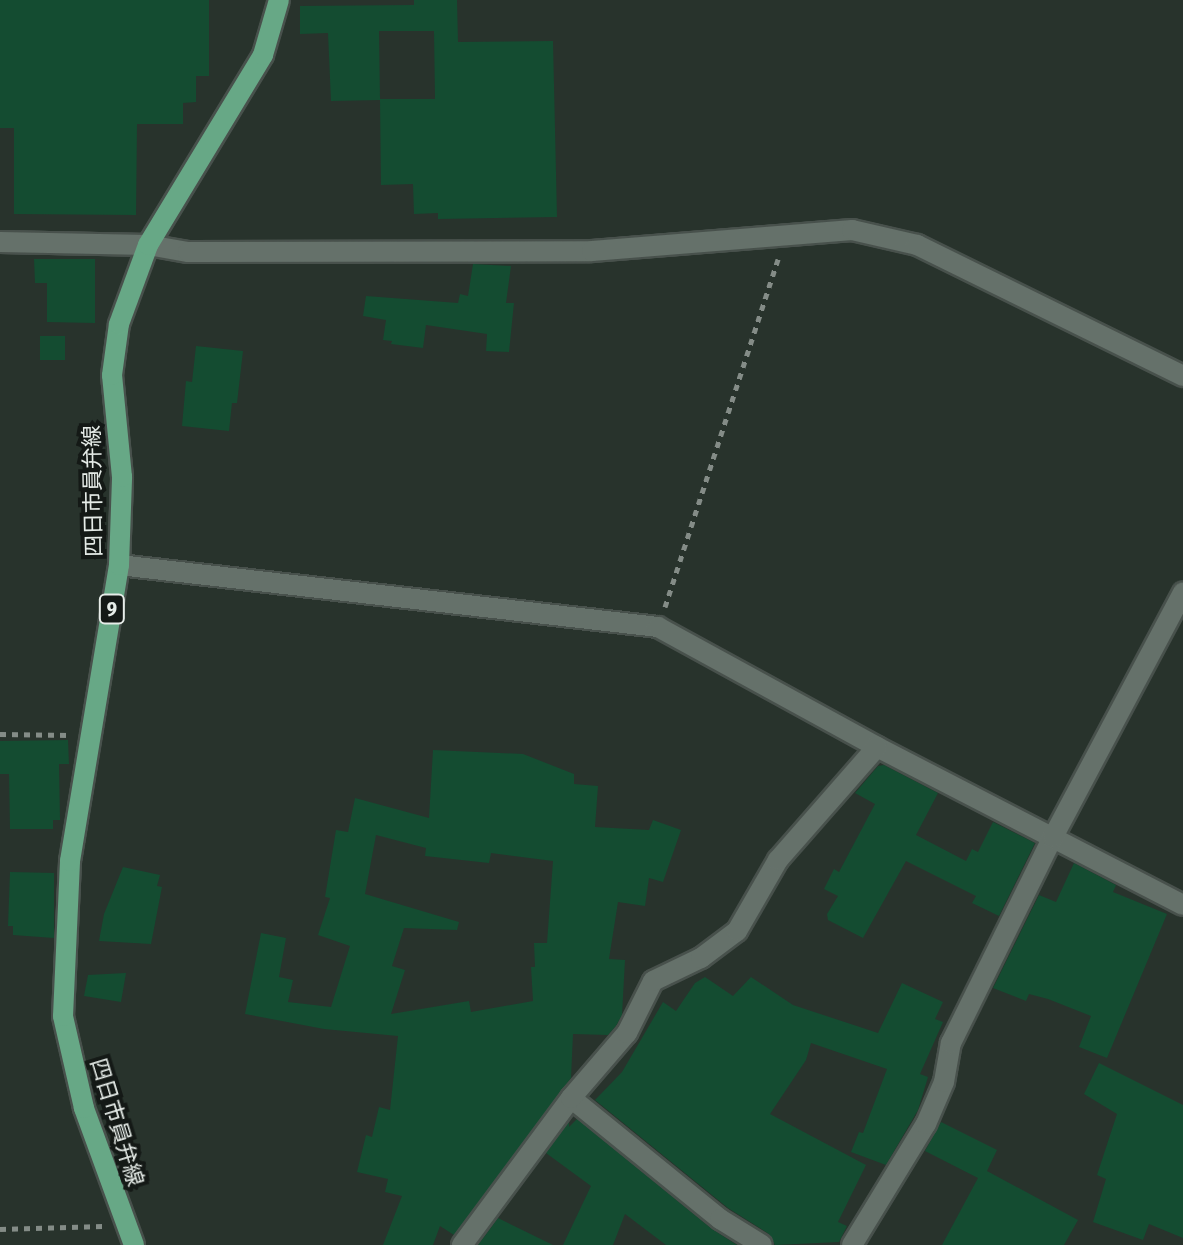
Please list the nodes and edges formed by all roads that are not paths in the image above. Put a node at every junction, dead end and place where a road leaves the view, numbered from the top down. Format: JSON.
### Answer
{"nodes":[{"id":1,"x":279,"y":0,"type":"edge"},
{"id":2,"x":0,"y":242,"type":"edge"},
{"id":3,"x":148,"y":245,"type":"junction"},
{"id":4,"x":1183,"y":376,"type":"edge"},
{"id":5,"x":119,"y":565,"type":"junction"},
{"id":6,"x":1183,"y":592,"type":"edge"},
{"id":7,"x":877,"y":747,"type":"junction"},
{"id":8,"x":1053,"y":837,"type":"junction"},
{"id":9,"x":1183,"y":905,"type":"edge"},
{"id":10,"x":571,"y":1098,"type":"junction"},
{"id":11,"x":134,"y":1245,"type":"edge"},
{"id":12,"x":462,"y":1245,"type":"edge"},
{"id":13,"x":762,"y":1245,"type":"edge"},
{"id":14,"x":852,"y":1245,"type":"edge"}],
"edges":[{"from":1,"to":3,"type":"main road","name":"四日市員弁線","number":"9"},
{"from":2,"to":3,"type":"street"},
{"from":3,"to":4,"type":"street"},
{"from":3,"to":5,"type":"main road","name":"四日市員弁線","number":"9"},
{"from":5,"to":7,"type":"street"},
{"from":5,"to":11,"type":"main road","name":"四日市員弁線","number":"9"},
{"from":6,"to":8,"type":"street"},
{"from":7,"to":8,"type":"street"},
{"from":7,"to":10,"type":"street"},
{"from":8,"to":9,"type":"street"},
{"from":8,"to":14,"type":"street"},
{"from":10,"to":12,"type":"street"},
{"from":10,"to":13,"type":"street"}]}
